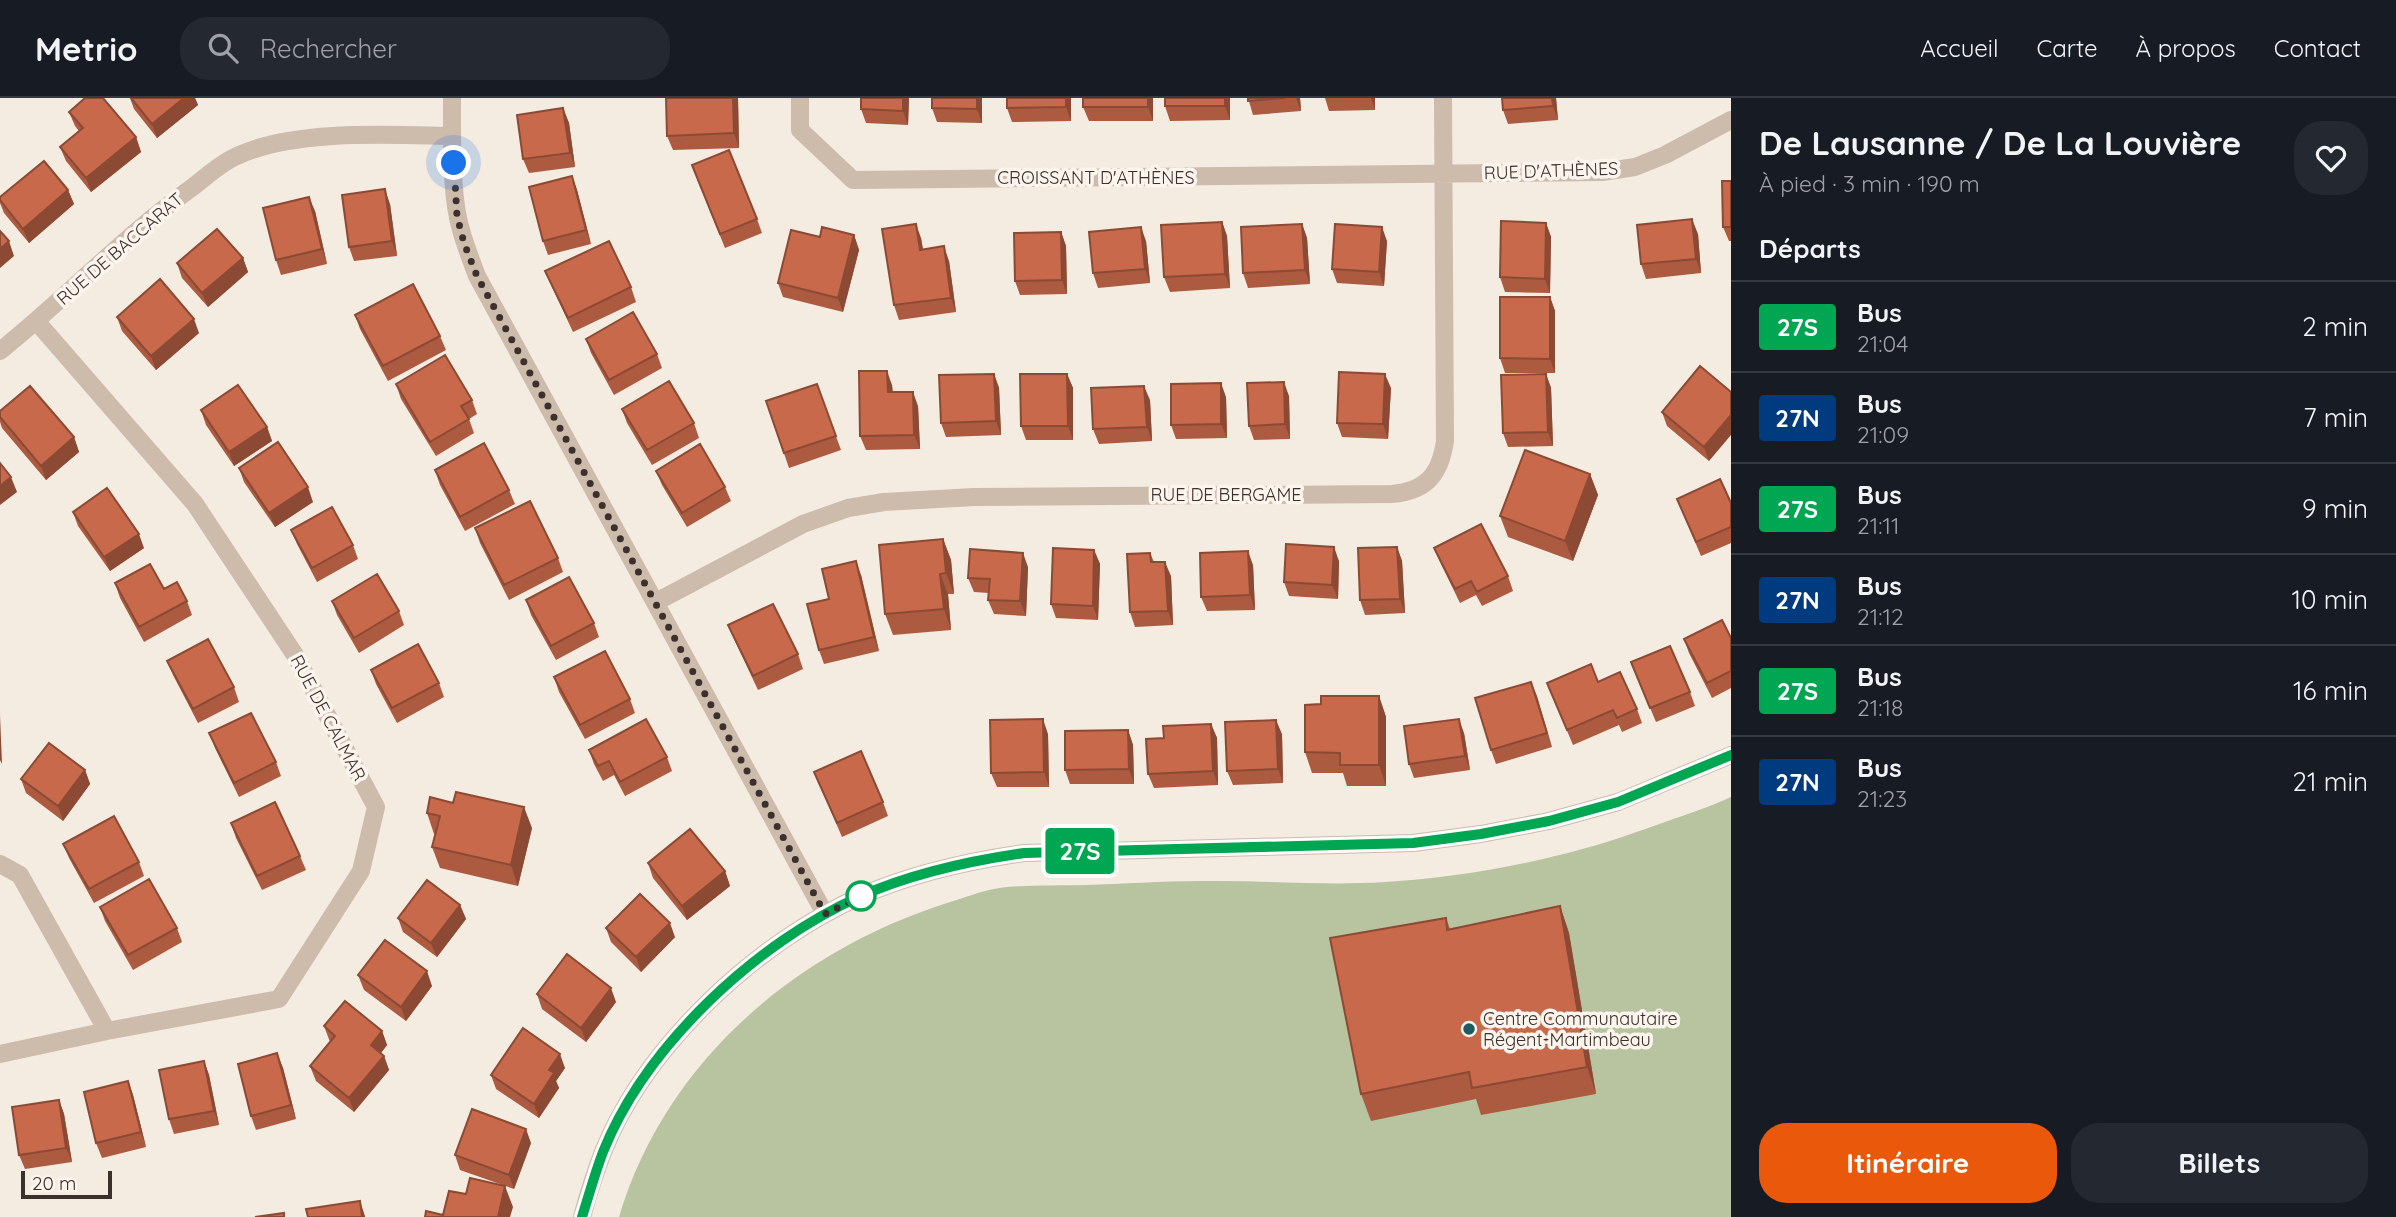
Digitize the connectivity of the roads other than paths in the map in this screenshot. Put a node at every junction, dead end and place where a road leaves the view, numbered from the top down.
1 (452, 98) edge
2 (800, 98) edge
3 (1443, 98) edge
4 (1731, 120) edge
5 (452, 136) junction
6 (1444, 175) junction
7 (37, 322) junction
8 (0, 351) edge
9 (656, 602) junction
10 (1731, 755) edge
11 (0, 864) edge
12 (825, 914) junction
13 (107, 1031) junction
14 (0, 1054) edge
15 (582, 1217) edge

1 - 5 street
2 - 6 street, CROISSANT D'ATHÈNES
3 - 6 street, RUE DE BERGAME
4 - 6 street, RUE D'ATHÈNES
5 - 7 street, RUE DE BACCARAT
5 - 9 street
6 - 9 street, RUE DE BERGAME
7 - 8 street, RUE DE BACCARAT
7 - 13 street, RUE DE CALMAR
9 - 12 street
10 - 12 street
11 - 13 street
12 - 15 street
13 - 14 street, RUE DE CALMAR

